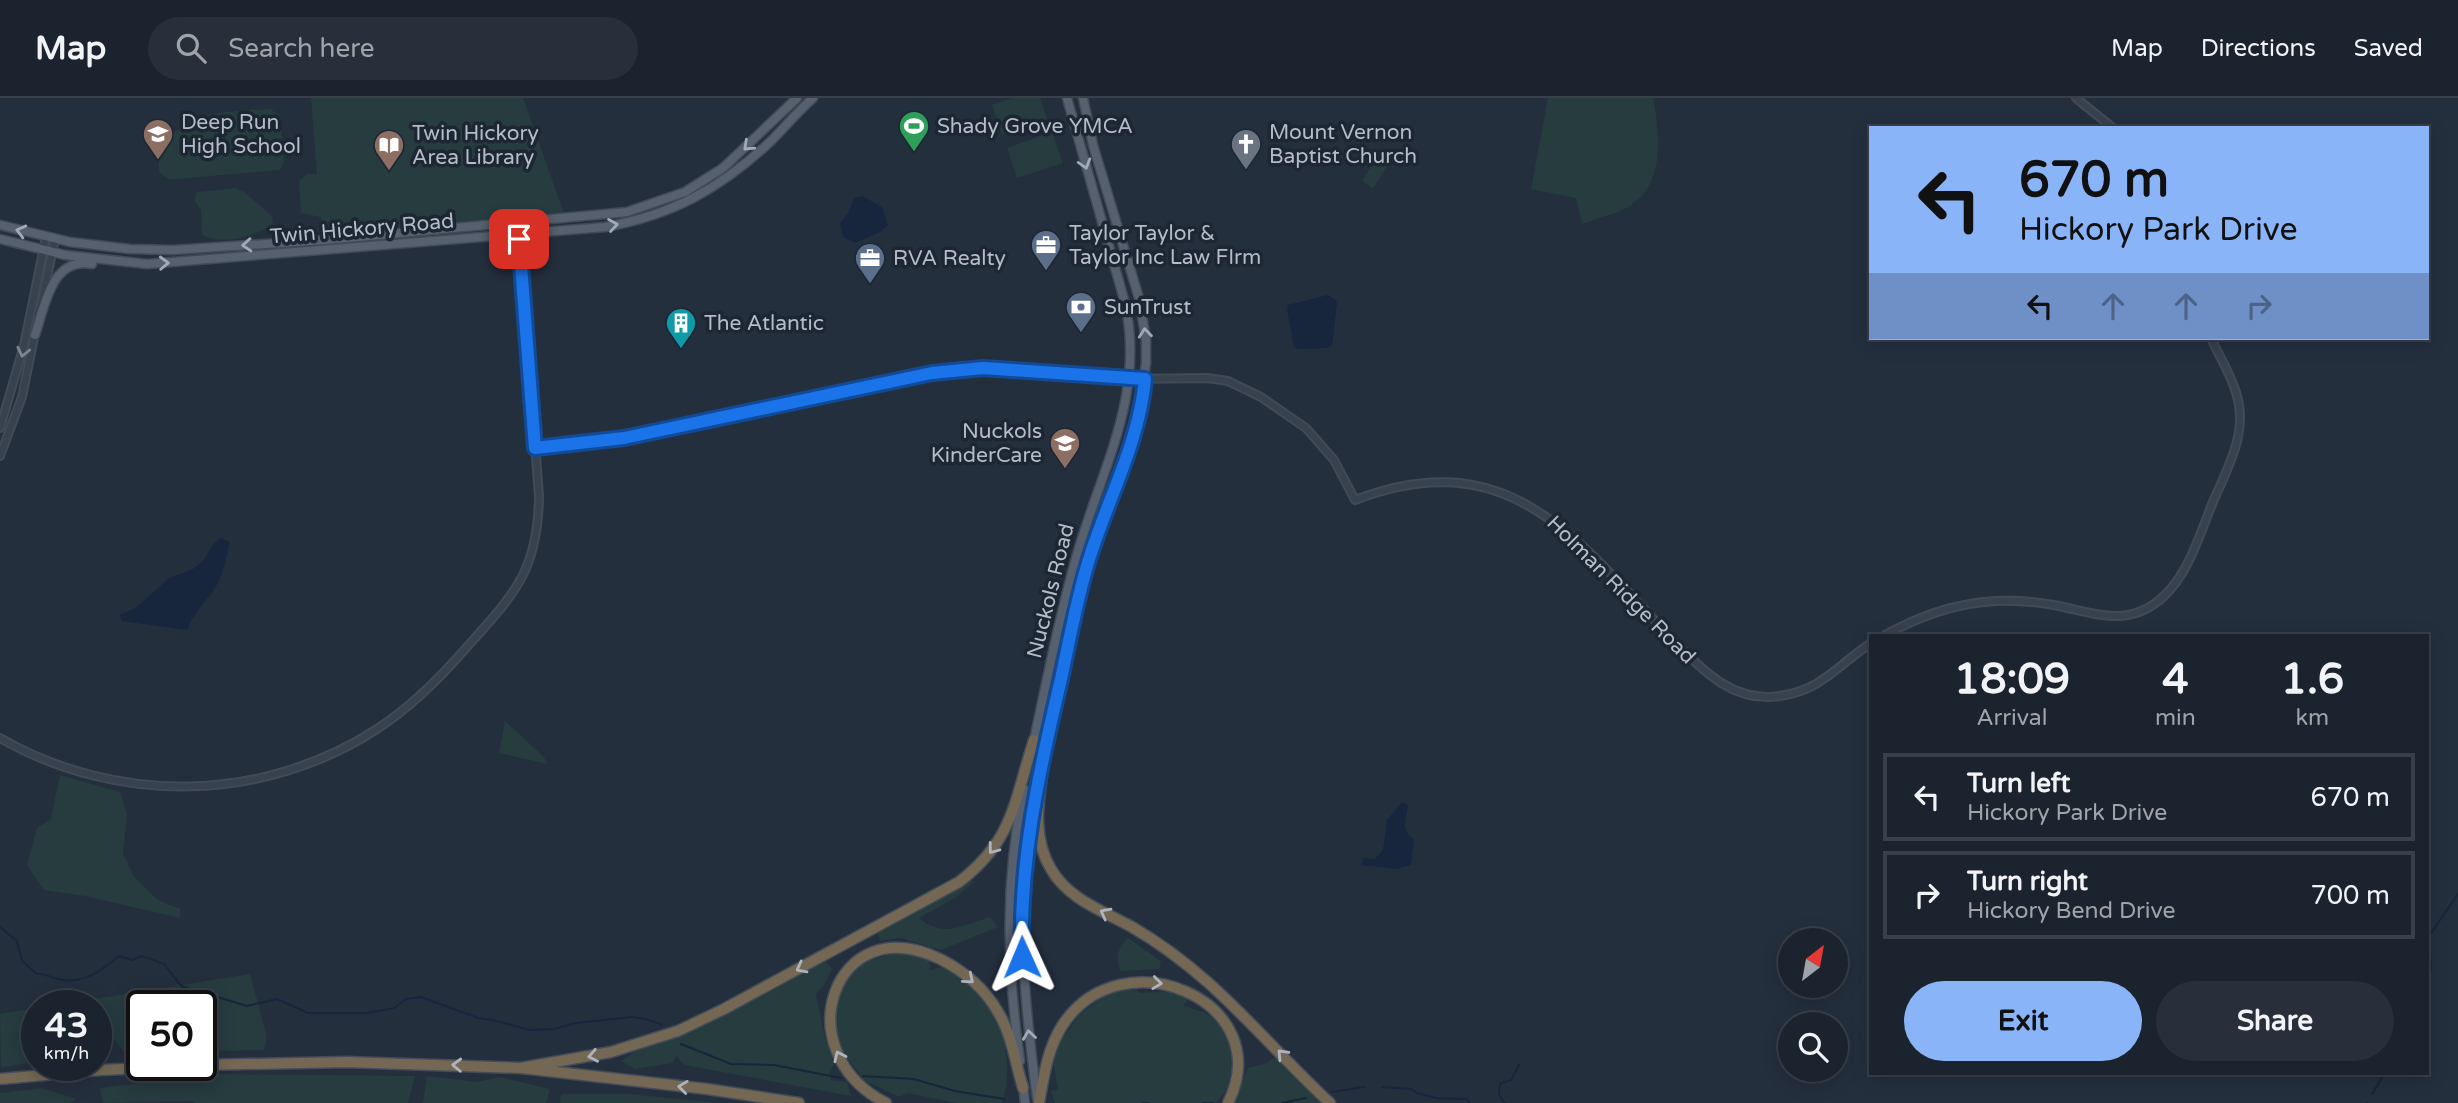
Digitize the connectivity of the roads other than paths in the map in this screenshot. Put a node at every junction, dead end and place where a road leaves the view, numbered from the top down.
1 (797, 98) edge
2 (813, 98) edge
3 (1067, 98) edge
4 (1083, 98) edge
5 (2076, 98) edge
6 (2111, 126) edge
7 (576, 217) junction
8 (518, 222) junction
9 (0, 225) edge
10 (519, 233) junction
11 (50, 238) junction
12 (0, 239) edge
13 (439, 240) junction
14 (48, 252) junction
15 (127, 263) junction
16 (35, 335) junction
17 (2212, 340) edge
18 (1130, 379) junction
19 (1145, 379) junction
20 (0, 428) edge
21 (535, 448) junction
22 (0, 456) edge
23 (1887, 634) edge
24 (1869, 645) edge
25 (0, 738) edge
26 (1034, 740) junction
27 (1046, 745) junction
28 (217, 1065) edge
29 (521, 1068) junction
30 (126, 1069) edge
31 (0, 1079) edge
32 (1023, 1088) junction
33 (799, 1103) edge
34 (886, 1103) edge
35 (1025, 1103) edge
36 (1039, 1103) edge
37 (1228, 1103) edge
38 (1330, 1103) edge

1 -> 7 main road, Twin Hickory Road
10 -> 2 main road, Twin Hickory Road
3 -> 18 main road, Nuckols Road
19 -> 4 main road, Nuckols Road
5 - 6 street
7 - 8 main road, Twin Hickory Road
7 - 10 main road
8 -> 11 main road, Twin Hickory Road
8 - 13 main road
11 -> 9 main road, Twin Hickory Road
10 - 13 main road, Twin Hickory Road
10 - 21 street
11 - 14 street
12 - 14 main road, Twin Hickory Road
15 -> 13 main road, Twin Hickory Road
14 - 15 main road, Twin Hickory Road
14 - 16 street
14 -> 20 street
15 - 16 main road
16 - 22 street
17 - 23 street
18 - 19 street
18 - 21 street
18 - 26 main road, Nuckols Road
19 - 24 street, Holman Ridge Road
19 - 27 main road, Nuckols Road
21 - 25 street
26 -> 29 highway
26 - 32 main road, Nuckols Road
36 -> 27 main road, Nuckols Road
38 -> 27 highway
29 -> 28 highway
33 -> 29 highway
30 - 31 highway
34 -> 32 highway
32 - 35 main road, Nuckols Road
36 -> 37 highway

